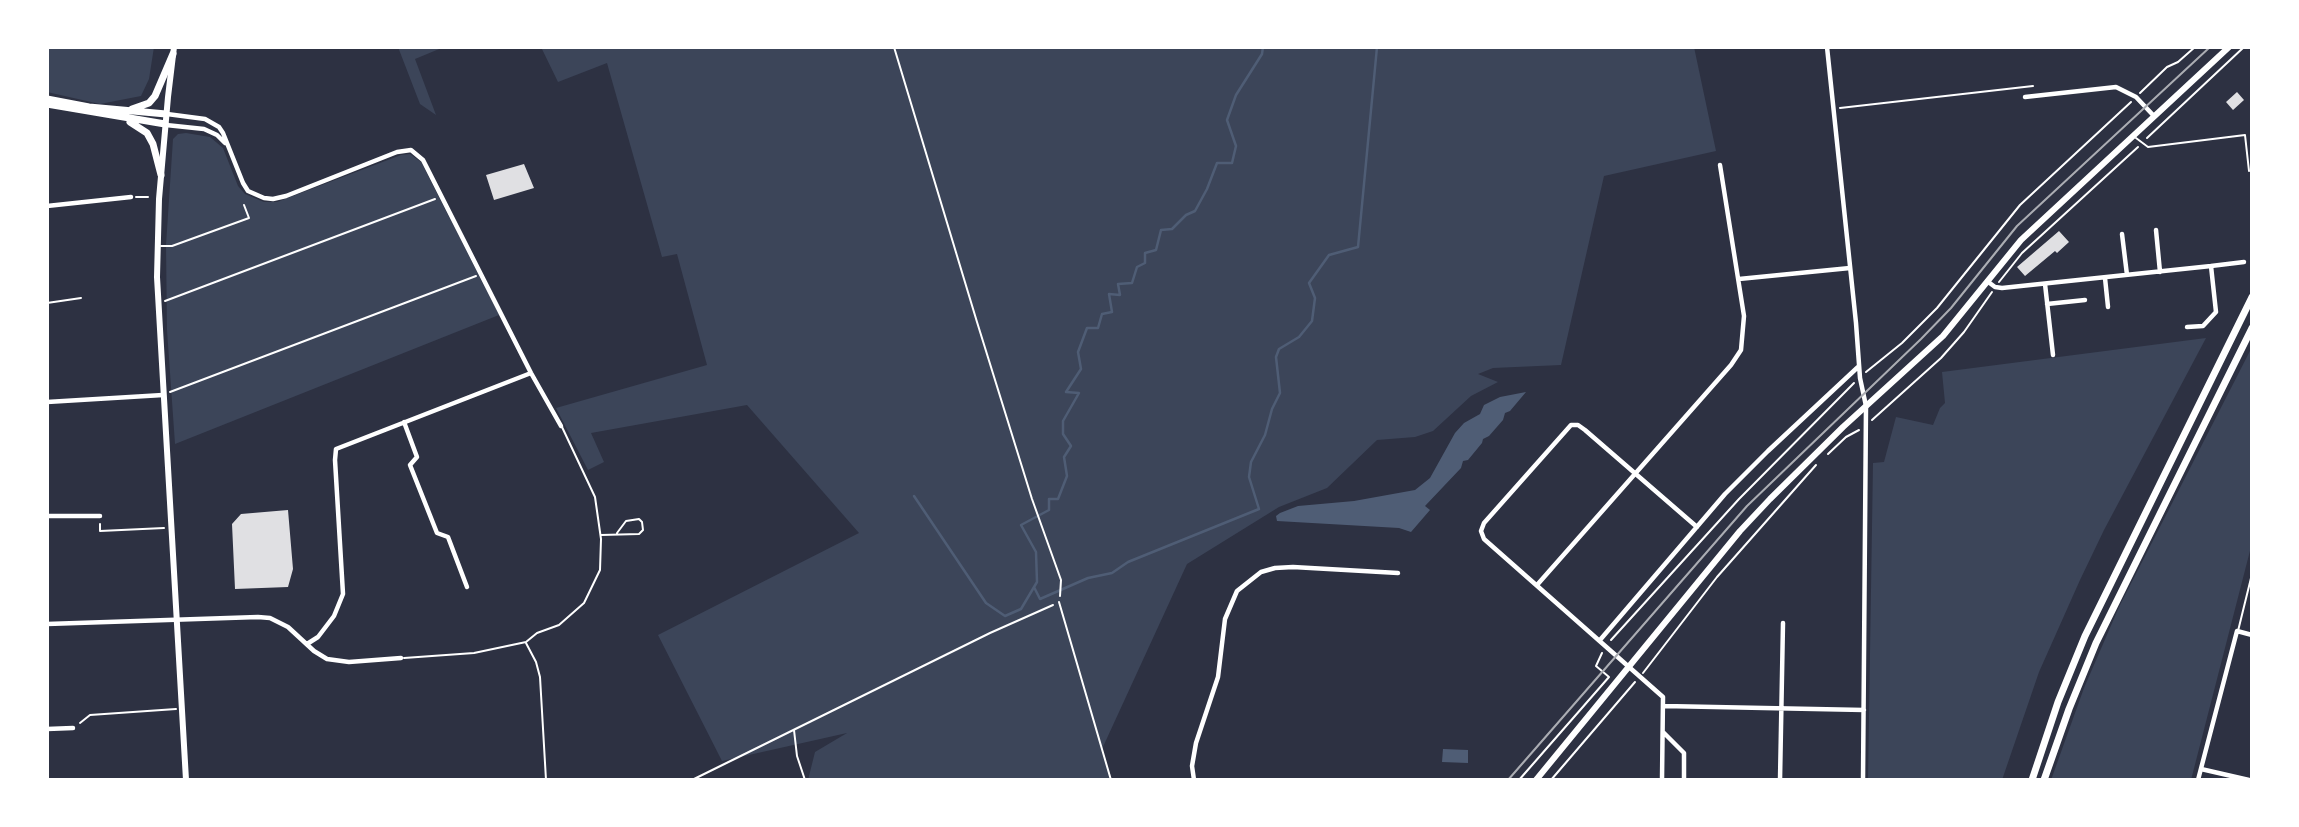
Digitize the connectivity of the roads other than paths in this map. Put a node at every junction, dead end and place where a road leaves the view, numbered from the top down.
1 (1828, 47) edge
2 (2229, 47) edge
3 (174, 51) edge
4 (2025, 97) dead end
5 (47, 101) edge
6 (120, 114) junction
7 (166, 114) junction
8 (2154, 115) junction
9 (165, 124) junction
10 (2133, 135) junction
11 (230, 150) junction
12 (1720, 165) dead end
13 (2249, 171) dead end
14 (161, 174) junction
15 (131, 197) road end
16 (244, 205) dead end
17 (47, 206) edge
18 (2156, 230) dead end
19 (2122, 234) dead end
20 (158, 245) junction
21 (2244, 262) dead end
22 (2211, 266) junction
23 (1850, 268) junction
24 (2160, 272) junction
25 (2127, 275) junction
26 (2105, 278) junction
27 (1739, 279) junction
28 (1987, 281) junction
29 (2045, 284) junction
30 (2252, 297) edge
31 (2085, 300) dead end
32 (2048, 304) junction
33 (2108, 307) dead end
34 (2187, 327) dead end
35 (2252, 328) edge
36 (2053, 355) dead end
37 (1858, 367) junction
38 (531, 373) junction
39 (163, 395) junction
40 (47, 402) edge
41 (1866, 406) junction
42 (404, 422) junction
43 (561, 426) joint
44 (1634, 472) junction
45 (47, 516) edge
46 (100, 516) road end
47 (1697, 527) junction
48 (617, 533) junction
49 (600, 536) junction
50 (1398, 573) dead end
51 (2252, 574) edge
52 (1537, 585) junction
53 (467, 587) dead end
54 (1059, 602) road end
55 (177, 621) junction
56 (1783, 622) dead end
57 (47, 624) edge
58 (2238, 631) junction
59 (2252, 635) edge
60 (1600, 640) junction
61 (526, 642) junction
62 (307, 644) junction
63 (401, 658) joint
64 (1630, 667) junction
65 (1664, 706) junction
66 (1781, 708) junction
67 (1864, 710) junction
68 (73, 728) road end
69 (47, 729) edge
70 (1663, 731) junction
71 (2201, 769) junction
72 (186, 780) edge
73 (546, 780) edge
74 (1111, 780) edge
75 (1194, 780) edge
76 (1536, 780) edge
77 (1661, 780) edge
78 (1684, 780) edge
79 (1780, 780) edge
80 (1863, 780) edge
81 (2032, 780) edge
82 (2044, 780) edge
83 (2198, 780) edge
84 (2249, 780) edge

1 - 23 street
2 - 8 main road
3 - 6 highway
3 - 7 main road
4 - 8 street
5 - 6 highway
6 - 7 highway
6 - 9 highway
6 - 14 highway
7 - 9 main road
7 - 11 street
8 - 10 main road
9 - 11 street
9 - 14 main road
10 - 13 lane
10 - 28 main road
11 - 38 street
12 - 27 street
14 - 20 main road
15 - 17 street
16 - 20 lane
18 - 24 street
19 - 25 street
20 - 39 main road
21 - 22 street
22 - 24 street
22 - 34 street
23 - 27 street
23 - 37 street
24 - 25 street
25 - 26 street
26 - 29 street
26 - 33 street
27 - 44 street
28 - 29 street
28 - 41 main road
29 - 32 street
30 - 81 highway
31 - 32 street
32 - 36 street
35 - 82 highway
37 - 41 street
37 - 47 street
38 - 42 street
38 - 43 street
39 - 40 street
39 - 55 main road
41 - 64 main road
41 - 67 street
42 - 53 street
42 - 62 street
43 - 49 lane
44 - 47 street
44 - 52 street
44 - 52 street
45 - 46 street
47 - 60 street
48 - 48 lane
48 - 49 lane
49 - 61 lane
50 - 75 street
51 - 58 lane
52 - 60 street
54 - 74 lane
55 - 57 street
55 - 62 street
55 - 72 main road
56 - 66 street
58 - 59 street
58 - 71 street
60 - 64 street
61 - 63 lane
61 - 73 lane
62 - 63 street
64 - 65 street
64 - 76 main road
65 - 66 street
65 - 70 street
66 - 67 street
66 - 79 street
67 - 80 street
68 - 69 street
70 - 77 street
70 - 78 street
71 - 83 street
71 - 84 street

